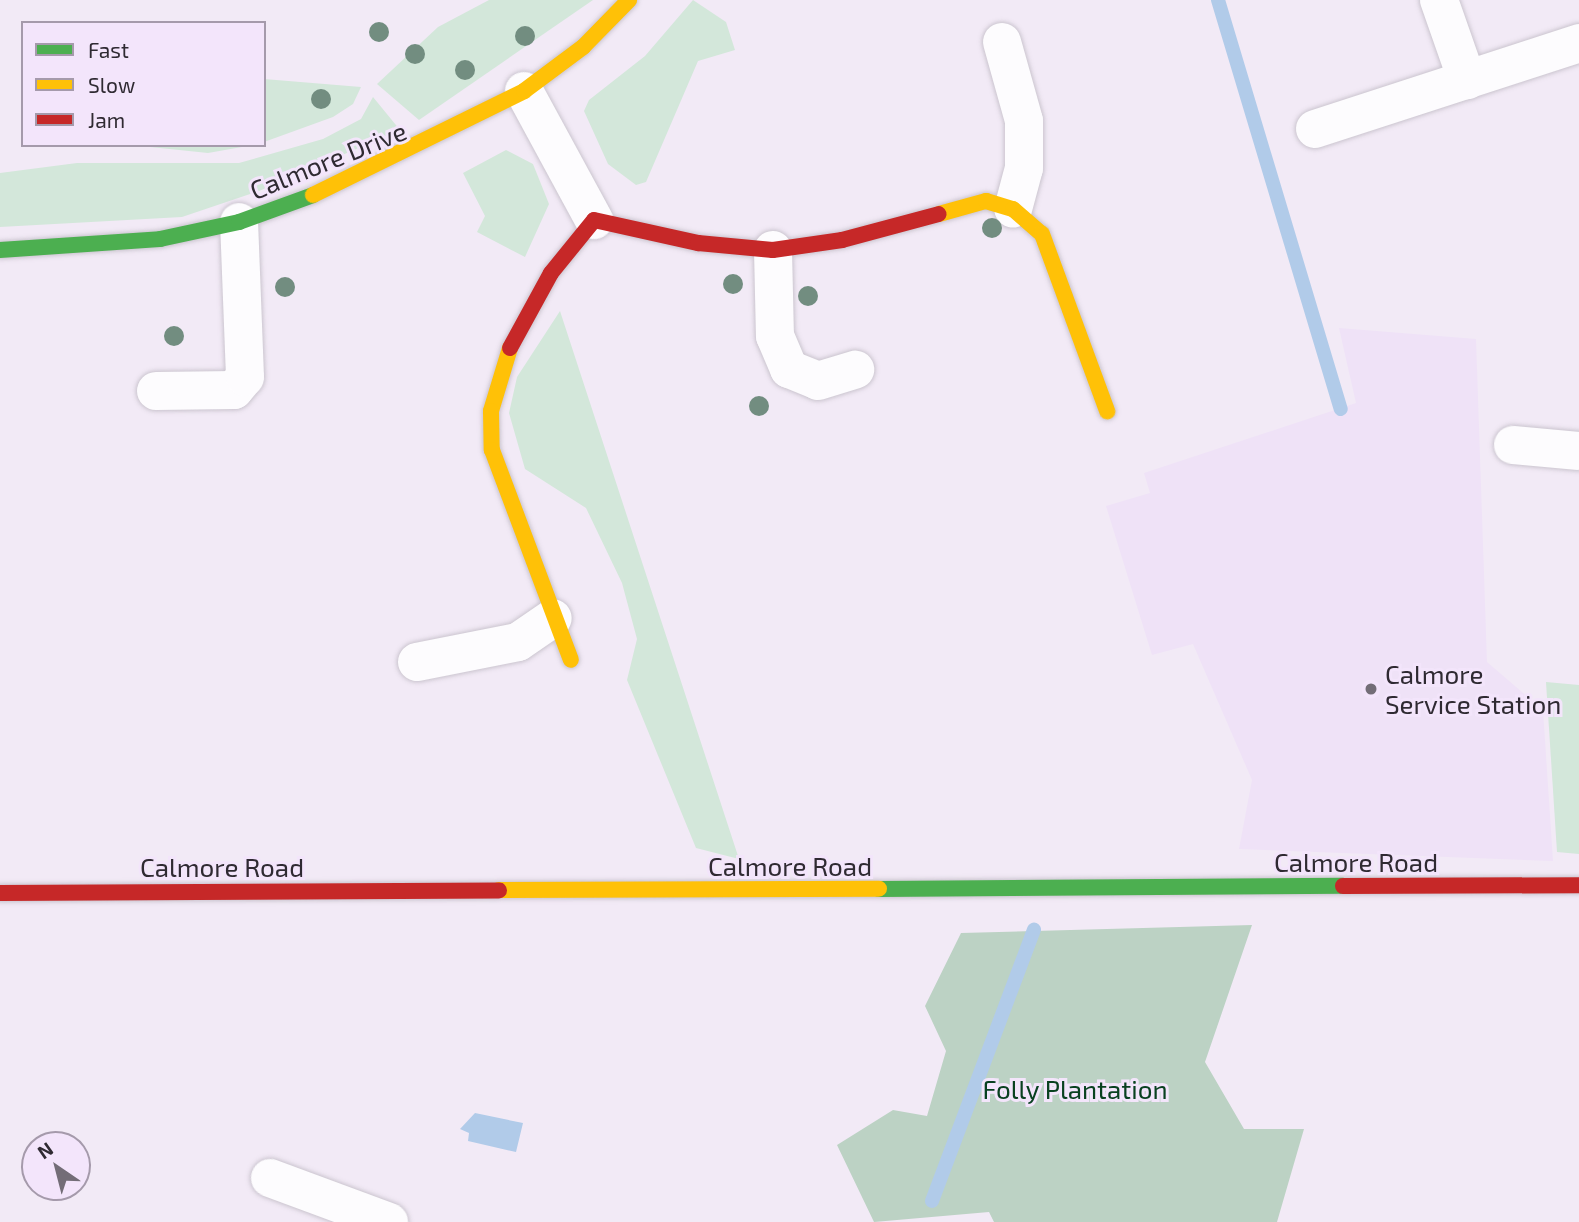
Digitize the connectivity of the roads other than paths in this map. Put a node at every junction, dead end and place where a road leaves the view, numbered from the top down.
1 (629, 0) edge
2 (1440, 0) edge
3 (1002, 42) dead end
4 (1579, 43) edge
5 (1467, 80) junction
6 (524, 91) junction
7 (1315, 129) dead end
8 (1013, 209) junction
9 (594, 220) junction
10 (239, 222) junction
11 (0, 250) edge
12 (773, 250) junction
13 (855, 370) dead end
14 (156, 391) dead end
15 (1107, 411) dead end
16 (1513, 444) dead end
17 (1579, 451) edge
18 (553, 618) junction
19 (571, 660) dead end
20 (417, 662) dead end
21 (1579, 885) edge
22 (0, 893) edge
23 (270, 1178) dead end
24 (389, 1222) edge

1 - 6 street, Calmore Drive
2 - 5 street
3 - 8 street
4 - 5 street
5 - 7 street
6 - 9 street
6 - 10 street, Calmore Drive
8 - 12 street
8 - 15 street
9 - 12 street
9 - 18 street
10 - 11 street, Calmore Drive
10 - 14 street
12 - 13 street
16 - 17 street
18 - 19 street
18 - 20 street
21 - 22 street, Calmore Road
23 - 24 street

